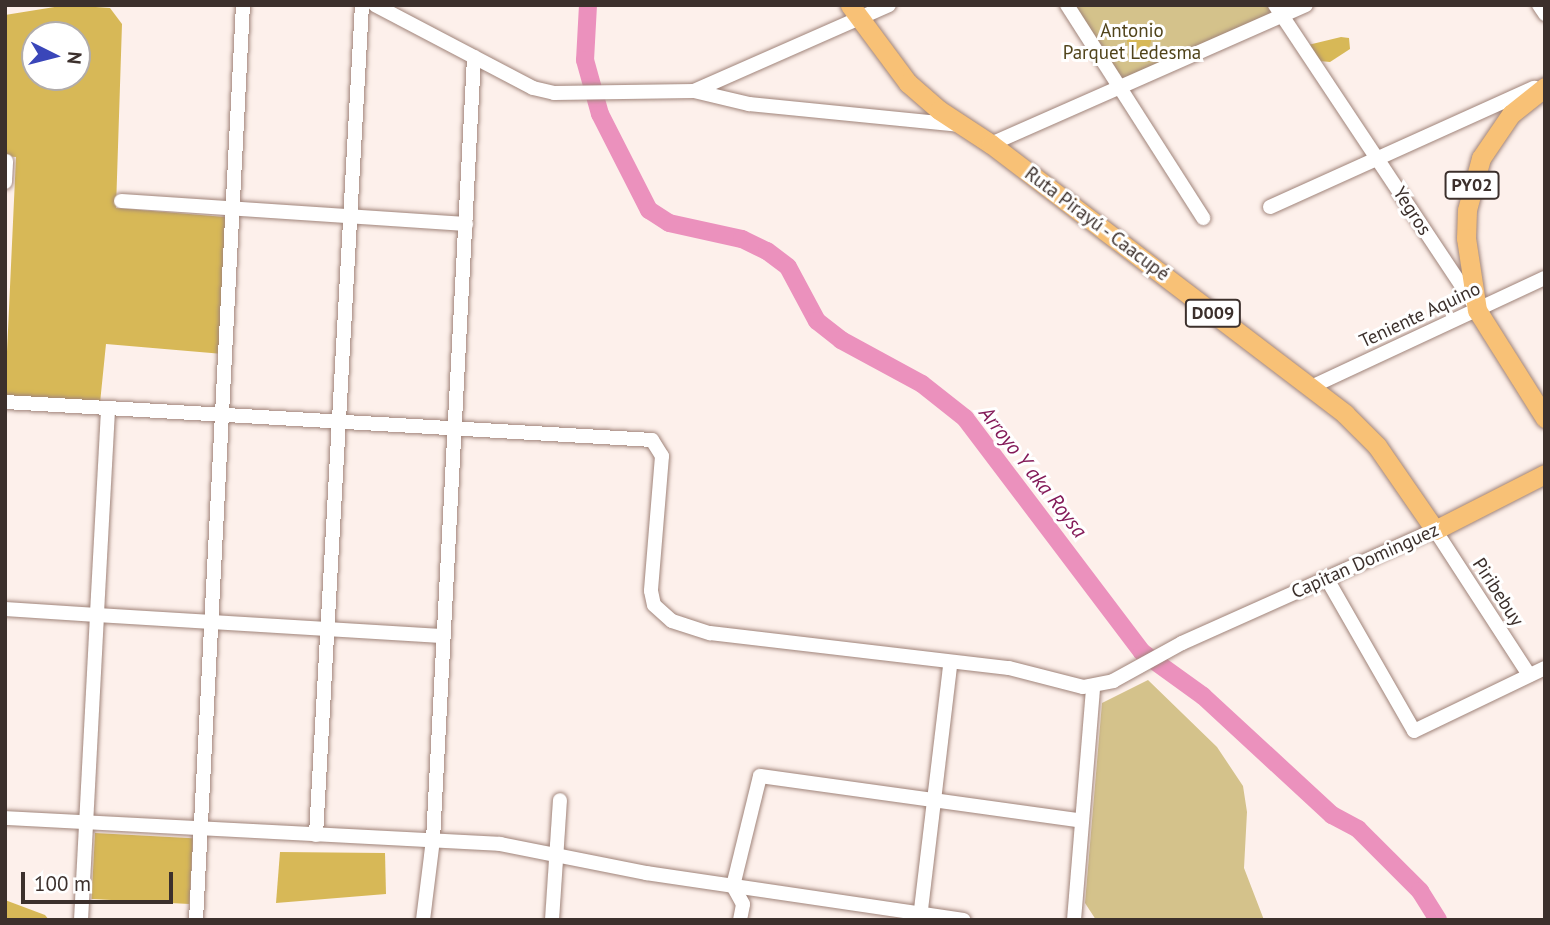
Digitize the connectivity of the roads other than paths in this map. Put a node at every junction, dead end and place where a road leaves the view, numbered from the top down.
1 (243, 5) edge
2 (362, 5) edge
3 (375, 5) edge
4 (889, 5) edge
5 (1067, 5) edge
6 (1306, 5) edge
7 (1539, 5) edge
8 (1279, 11) edge
9 (854, 12) edge
10 (1545, 13) edge
11 (474, 57) junction
12 (1545, 85) edge
13 (1119, 88) junction
14 (694, 91) junction
15 (962, 125) junction
16 (991, 144) junction
17 (6, 161) edge
18 (1379, 162) junction
19 (5, 182) edge
20 (121, 201) dead end
21 (1270, 207) dead end
22 (231, 211) junction
23 (349, 217) junction
24 (1203, 218) dead end
25 (466, 224) junction
26 (1545, 278) edge
27 (1477, 310) junction
28 (1311, 387) junction
29 (5, 402) edge
30 (108, 410) junction
31 (221, 413) junction
32 (1545, 418) edge
33 (340, 420) junction
34 (455, 427) junction
35 (1545, 474) edge
36 (1435, 530) junction
37 (1327, 579) junction
38 (5, 609) edge
39 (97, 615) junction
40 (211, 621) junction
41 (328, 627) junction
42 (442, 636) junction
43 (950, 665) junction
44 (1545, 668) edge
45 (1529, 675) junction
46 (1093, 688) junction
47 (935, 797) junction
48 (560, 800) dead end
49 (5, 817) edge
50 (1079, 820) junction
51 (86, 823) junction
52 (200, 831) junction
53 (316, 835) junction
54 (433, 840) junction
55 (557, 855) junction
56 (733, 886) junction
57 (921, 916) edge
58 (81, 920) edge
59 (196, 920) edge
60 (423, 920) edge
61 (552, 920) edge
62 (740, 920) edge
63 (964, 920) edge
64 (1074, 920) edge

1 - 22 street
2 - 23 street
3 - 11 street
4 - 9 street
5 - 13 street
6 - 8 street
7 - 10 street
8 - 13 street
8 - 18 street, Yegros
9 - 14 street
9 - 15 main road, Ruta Pirayú - Caacupé / D009
11 - 14 street
11 - 25 street
12 - 18 street
12 - 27 main road, PY02
13 - 16 street
13 - 24 street
14 - 15 street
15 - 16 main road, Ruta Pirayú - Caacupé / D009
16 - 28 main road, Ruta Pirayú - Caacupé / D009
17 - 19 street
18 - 21 street
18 - 27 street, Yegros
20 - 22 street
22 - 23 street
22 - 31 street
23 - 25 street
23 - 33 street
25 - 34 street
26 - 27 street, Teniente Aquino
27 - 28 street, Teniente Aquino
27 - 32 main road, Yegros / PY02
28 - 36 main road, Ruta Pirayú - Caacupé / D009
29 - 30 street
30 - 31 street
30 - 39 street
31 - 33 street
31 - 40 street
33 - 34 street
33 - 41 street
34 - 42 street
34 - 43 street
35 - 36 main road, Capitan Dominguez
36 - 37 street, Capitan Dominguez
36 - 45 street, Piribebuy
37 - 45 street
37 - 46 street, Capitan Dominguez
38 - 39 street
39 - 40 street
39 - 51 street
40 - 41 street
40 - 52 street
41 - 42 street
41 - 53 street
42 - 54 street
43 - 46 street
43 - 47 street
44 - 45 street
46 - 50 street
47 - 50 street
47 - 56 street
47 - 57 street
48 - 55 street
49 - 51 street
50 - 64 street
51 - 52 street
51 - 58 street
52 - 53 street
52 - 59 street
53 - 54 street
54 - 55 street
54 - 60 street
55 - 56 street
55 - 61 street
56 - 57 street
56 - 62 street
57 - 63 street

